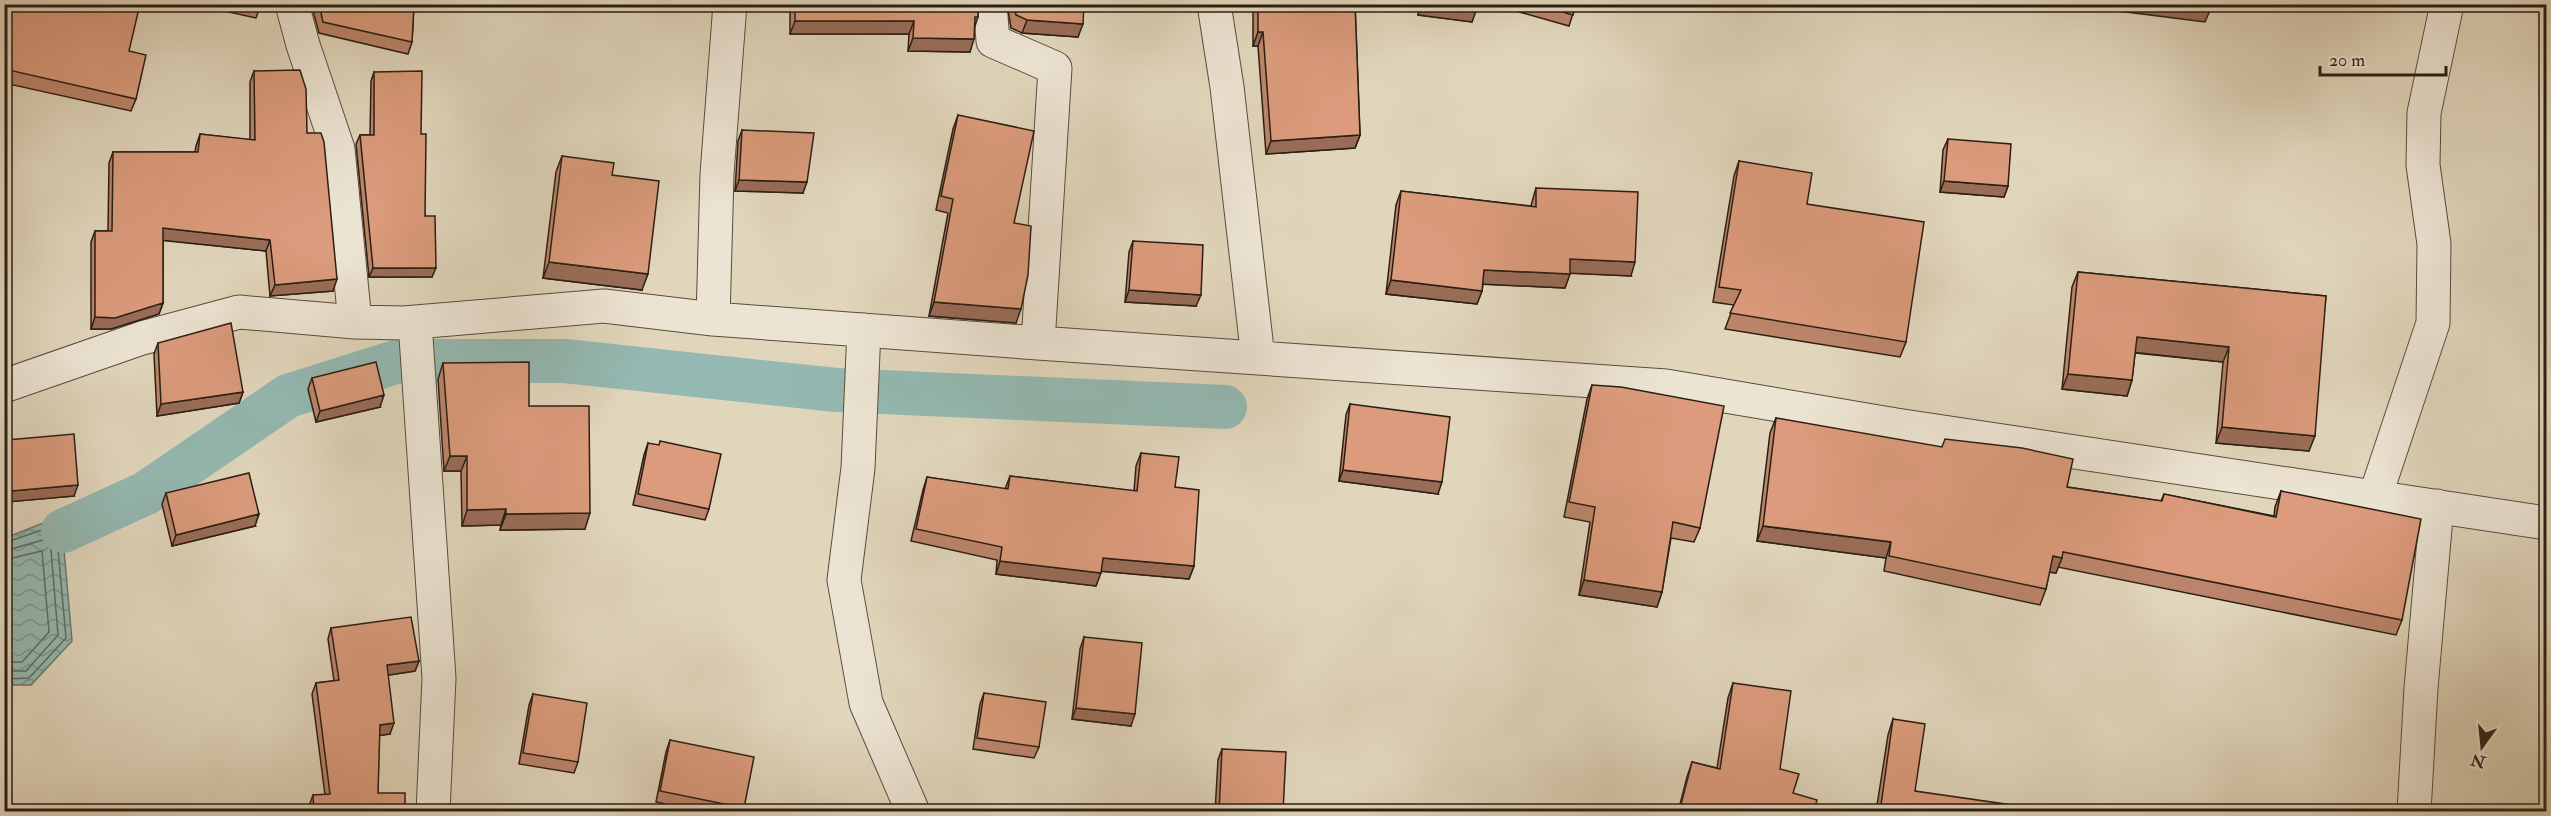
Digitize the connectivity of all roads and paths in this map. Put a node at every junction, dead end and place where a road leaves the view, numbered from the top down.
1 (292, 4) edge
2 (730, 4) edge
3 (990, 4) edge
4 (1214, 4) edge
5 (2447, 4) edge
6 (713, 318) junction
7 (355, 322) junction
8 (864, 330) junction
9 (1038, 344) junction
10 (417, 350) junction
11 (1258, 358) junction
12 (4, 386) edge
13 (2375, 497) junction
14 (2436, 506) junction
15 (2547, 523) edge
16 (433, 812) edge
17 (913, 812) edge
18 (2414, 812) edge

1 - 7 street
2 - 6 street
3 - 9 street
4 - 11 street
5 - 13 street
6 - 8 street
6 - 10 street
7 - 10 street
7 - 12 street
8 - 9 street
8 - 17 street
9 - 11 street
10 - 16 street
11 - 13 street
13 - 14 street
14 - 15 street
14 - 18 street

